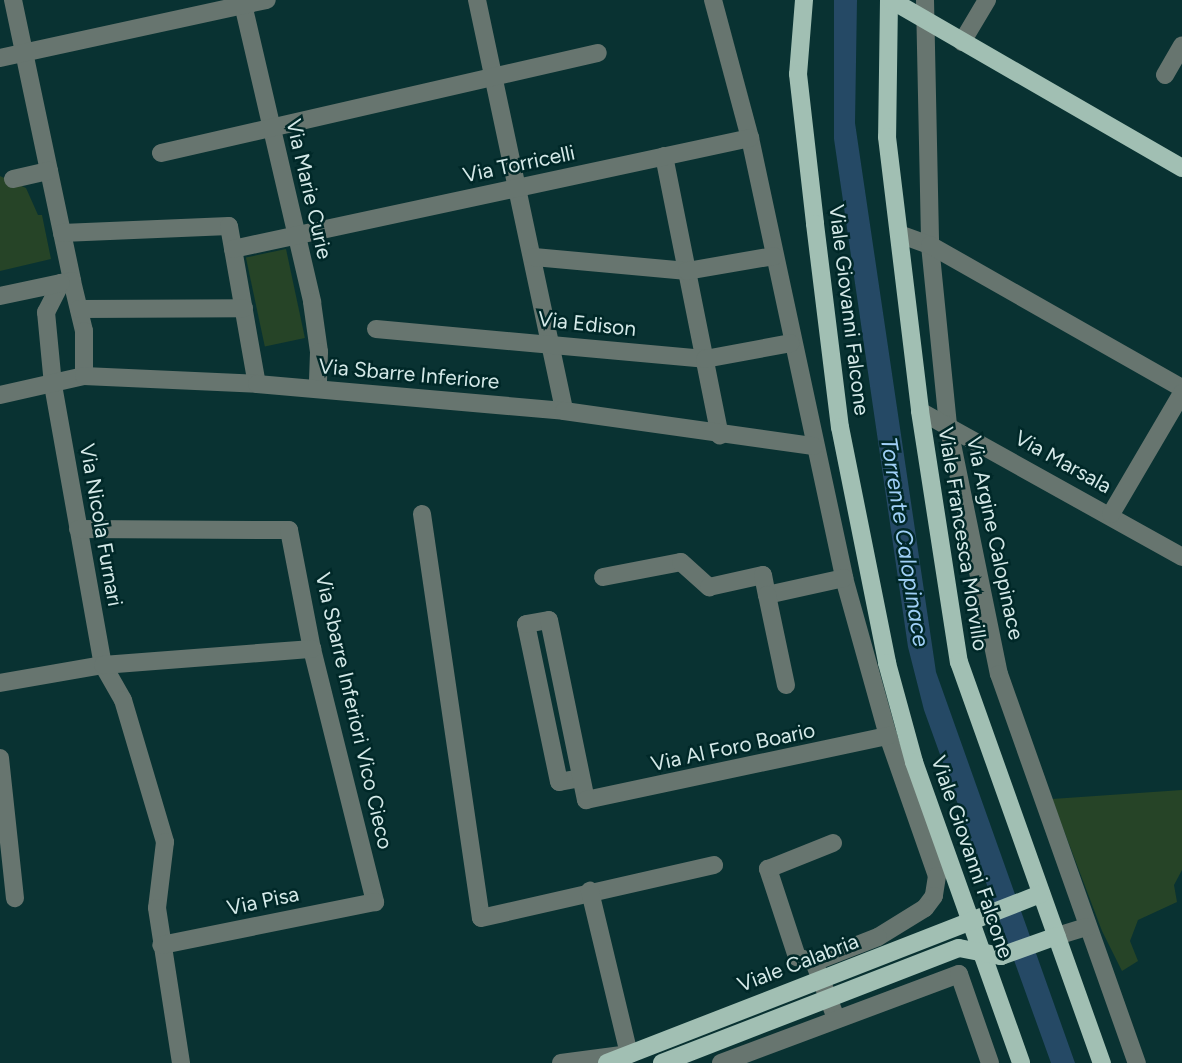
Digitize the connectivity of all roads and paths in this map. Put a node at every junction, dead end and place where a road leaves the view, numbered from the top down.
1 (13, 0) edge
2 (267, 0) edge
3 (477, 0) edge
4 (713, 0) edge
5 (804, 0) edge
6 (890, 0) edge
7 (925, 0) edge
8 (987, 0) edge
9 (243, 2) edge
10 (925, 20) junction
11 (962, 42) junction
12 (1182, 46) edge
13 (25, 53) junction
14 (598, 53) dead end
15 (0, 58) edge
16 (1165, 75) dead end
17 (494, 77) junction
18 (271, 128) junction
19 (750, 138) junction
20 (160, 153) dead end
21 (664, 156) junction
22 (1182, 168) edge
23 (49, 171) junction
24 (13, 179) dead end
25 (518, 188) junction
26 (62, 233) junction
27 (296, 234) junction
28 (899, 234) junction
29 (930, 245) junction
30 (233, 249) junction
31 (774, 256) junction
32 (534, 257) junction
33 (687, 271) junction
34 (66, 282) junction
35 (0, 296) edge
36 (244, 307) junction
37 (79, 309) junction
38 (376, 329) dead end
39 (549, 343) junction
40 (791, 343) junction
41 (705, 359) junction
42 (84, 376) junction
43 (257, 384) junction
44 (53, 385) junction
45 (318, 389) junction
46 (1182, 391) edge
47 (0, 395) edge
48 (564, 411) junction
49 (920, 411) junction
50 (948, 424) junction
51 (720, 435) junction
52 (814, 446) junction
53 (422, 514) dead end
54 (1111, 514) junction
55 (78, 529) junction
56 (1182, 557) edge
57 (603, 577) dead end
58 (844, 578) junction
59 (768, 595) junction
60 (312, 649) junction
61 (103, 665) junction
62 (0, 683) edge
63 (786, 685) dead end
64 (888, 736) junction
65 (0, 758) edge
66 (581, 778) junction
67 (833, 843) dead end
68 (714, 865) dead end
69 (590, 891) junction
70 (1036, 896) junction
71 (15, 898) dead end
72 (375, 902) joint
73 (977, 918) junction
74 (1087, 927) junction
75 (1050, 939) junction
76 (161, 946) junction
77 (982, 953) junction
78 (817, 970) junction
79 (829, 999) junction
80 (836, 1018) junction
81 (629, 1054) junction
82 (181, 1063) edge
83 (561, 1063) edge
84 (607, 1063) edge
85 (662, 1063) edge
86 (721, 1063) edge
87 (990, 1063) edge
88 (1021, 1063) edge
89 (1102, 1063) edge
90 (1137, 1063) edge

1 - 13 street
2 - 9 street
3 - 17 street
4 - 19 street
5 - 73 main road, Viale Giovanni Falcone
6 - 10 main road
6 - 28 main road, Viale Francesca Morvillo
7 - 10 street, Via Argine Calopinace
8 - 11 street
9 - 13 street
9 - 18 street, Via Marie Curie
10 - 11 main road
10 - 29 street, Via Argine Calopinace
11 - 22 main road
12 - 16 street
13 - 15 street
13 - 23 street
14 - 17 street
17 - 18 street
17 - 25 street
18 - 20 street
18 - 27 street, Via Marie Curie
19 - 21 street, Via Torricelli
19 - 31 street
21 - 25 street, Via Torricelli
21 - 33 street
23 - 24 street
23 - 26 street
25 - 27 street, Via Torricelli
25 - 32 street
26 - 30 street
26 - 34 street
27 - 30 street, Via Torricelli
27 - 45 street, Via Marie Curie
28 - 29 street
28 - 49 main road, Viale Francesca Morvillo
29 - 46 street
29 - 50 street, Via Argine Calopinace
30 - 36 street
31 - 33 street
31 - 40 street
32 - 33 street
32 - 39 street
33 - 41 street
34 - 35 street
34 - 37 street
34 - 44 street, Via Nicola Furnari
36 - 37 street
36 - 43 street
37 - 42 street
38 - 39 street, Via Edison
39 - 41 street, Via Edison
39 - 48 street
40 - 41 street, Via Edison
40 - 52 street
41 - 51 street
42 - 43 street, Via Sbarre Inferiore
42 - 44 street, Via Sbarre Inferiore
43 - 45 street, Via Sbarre Inferiore
44 - 47 street, Via Sbarre Inferiore
44 - 55 street, Via Nicola Furnari
45 - 48 street, Via Sbarre Inferiore
46 - 54 street
48 - 51 street, Via Sbarre Inferiore
49 - 50 street, Via Marsala
49 - 70 main road, Viale Francesca Morvillo
50 - 54 street, Via Marsala
50 - 74 street, Via Argine Calopinace
51 - 52 street, Via Sbarre Inferiore
52 - 58 street
53 - 69 street
54 - 56 street, Via Marsala
55 - 60 street, Via Sbarre Inferiori Vico Cieco
55 - 61 street, Via Nicola Furnari
57 - 59 street
58 - 59 street
58 - 64 street
59 - 63 street
60 - 61 street
60 - 72 street, Via Sbarre Inferiori Vico Cieco
61 - 62 street
61 - 76 street, Via Nicola Furnari
64 - 66 street, Via Al Foro Boario
64 - 78 street
65 - 71 street
66 - 66 street
67 - 78 street
68 - 69 street
69 - 81 street
70 - 73 main road, Viale Calabria
70 - 75 main road, Viale Francesca Morvillo
72 - 76 street, Via Pisa
73 - 77 main road, Viale Giovanni Falcone
73 - 78 main road, Viale Calabria
74 - 75 street
74 - 90 street, Via Argine Calopinace
75 - 77 main road, Viale Calabria
75 - 89 main road, Viale Francesca Morvillo
76 - 82 street, Via Nicola Furnari
77 - 79 main road, Viale Calabria
77 - 88 main road, Viale Giovanni Falcone
78 - 79 street
78 - 81 main road, Viale Calabria
79 - 80 street
79 - 85 main road, Viale Calabria
80 - 86 street
80 - 87 street
81 - 83 street, Viale Calabria
81 - 84 main road, Viale Calabria

